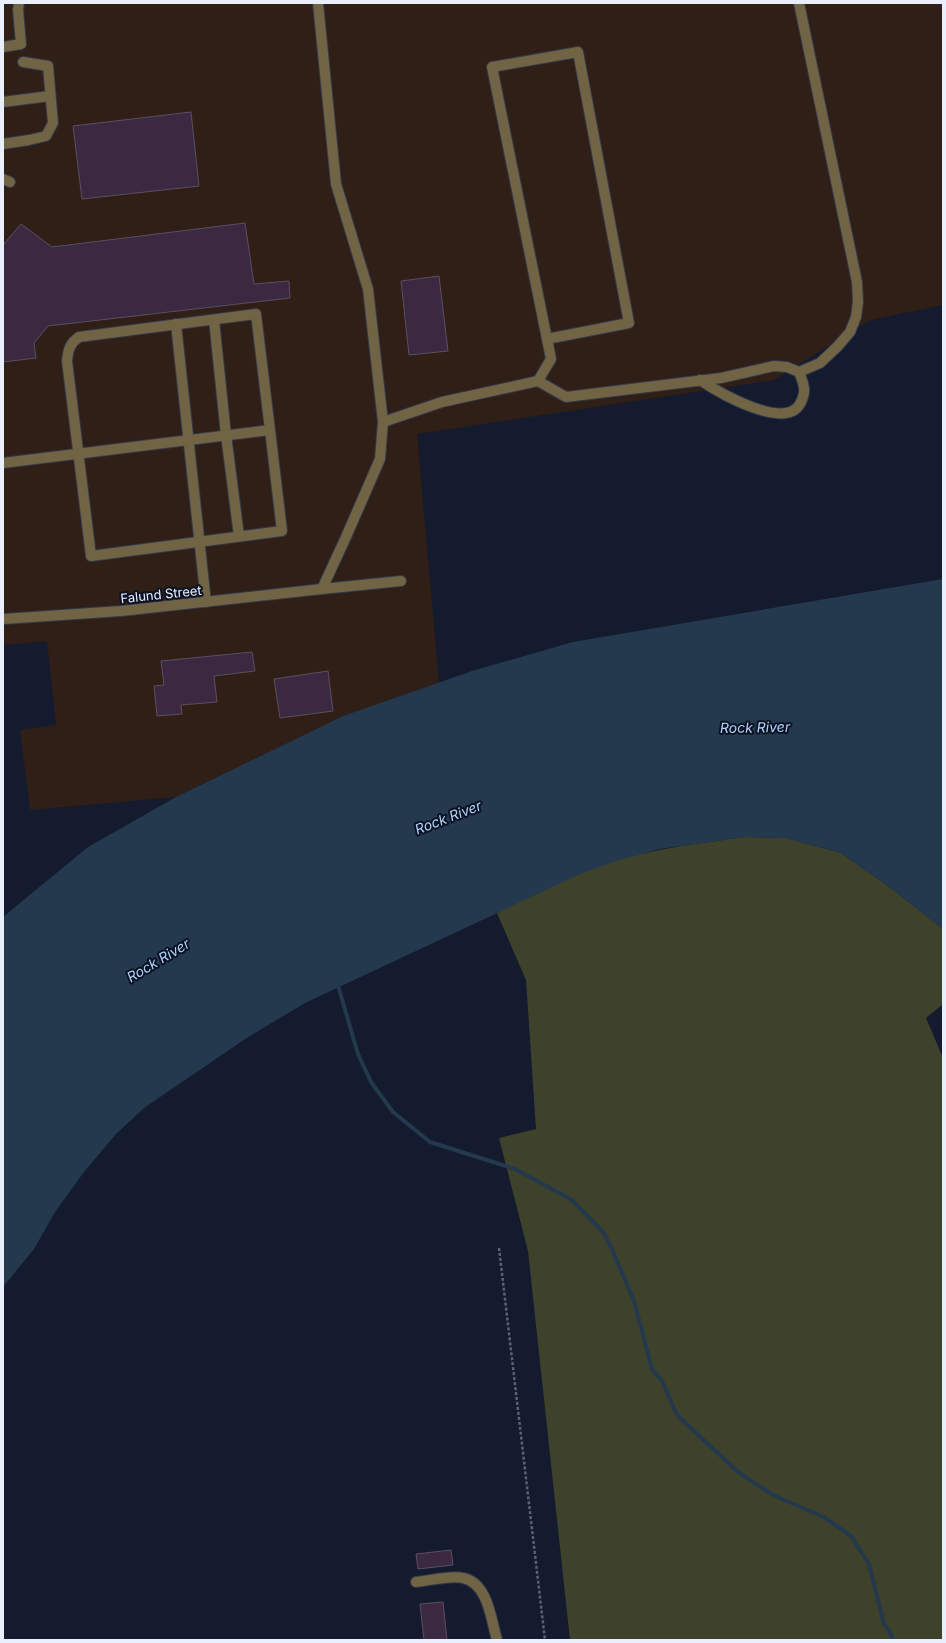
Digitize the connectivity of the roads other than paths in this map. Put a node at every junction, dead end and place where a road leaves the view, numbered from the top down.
1 (19, 3) edge
2 (318, 3) edge
3 (799, 3) edge
4 (3, 47) edge
5 (23, 62) dead end
6 (50, 96) junction
7 (3, 102) edge
8 (3, 144) edge
9 (214, 320) junction
10 (176, 324) junction
11 (546, 339) junction
12 (799, 372) junction
13 (700, 380) junction
14 (538, 381) junction
15 (383, 422) junction
16 (270, 430) junction
17 (226, 435) junction
18 (188, 440) junction
19 (79, 454) junction
20 (3, 463) edge
21 (239, 536) junction
22 (199, 542) junction
23 (401, 581) dead end
24 (322, 588) junction
25 (206, 602) junction
26 (3, 619) edge
27 (416, 1582) dead end
28 (497, 1640) edge

1 - 4 street
2 - 15 street
3 - 12 street
5 - 6 street
6 - 7 street
6 - 8 street
9 - 10 street
9 - 16 street
9 - 17 street
10 - 18 street
10 - 19 street
11 - 11 street
11 - 14 street
12 - 13 street
12 - 13 street
13 - 14 street
14 - 15 street
15 - 24 street
16 - 17 street
16 - 21 street
17 - 18 street
17 - 21 street
18 - 19 street
18 - 22 street
19 - 20 street
19 - 22 street
21 - 22 street
22 - 25 street
23 - 24 street, Falund Street
24 - 25 street, Falund Street
25 - 26 street, Falund Street
27 - 28 street

